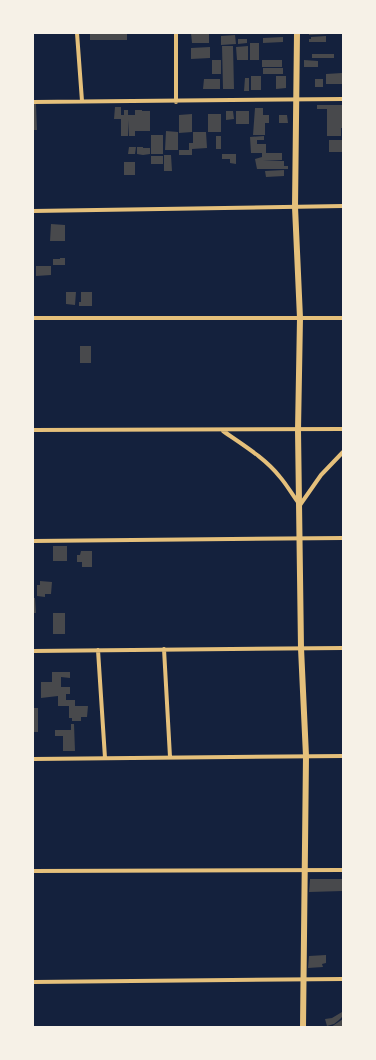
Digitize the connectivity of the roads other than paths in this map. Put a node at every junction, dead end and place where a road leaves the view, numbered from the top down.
1 (77, 33) edge
2 (176, 33) edge
3 (298, 33) edge
4 (297, 99) junction
5 (343, 99) edge
6 (82, 101) junction
7 (33, 102) edge
8 (176, 102) junction
9 (343, 206) edge
10 (295, 207) junction
11 (33, 211) edge
12 (33, 318) edge
13 (300, 318) junction
14 (343, 318) edge
15 (343, 429) edge
16 (33, 430) edge
17 (223, 430) junction
18 (298, 430) junction
19 (343, 452) edge
20 (300, 505) junction
21 (300, 538) junction
22 (343, 538) edge
23 (33, 541) edge
24 (301, 648) junction
25 (343, 648) edge
26 (98, 650) junction
27 (164, 650) junction
28 (33, 651) edge
29 (306, 756) junction
30 (343, 756) edge
31 (170, 757) junction
32 (105, 758) junction
33 (33, 759) edge
34 (305, 870) junction
35 (343, 870) edge
36 (33, 872) edge
37 (343, 979) edge
38 (304, 980) junction
39 (33, 982) edge
40 (303, 1024) edge
41 (299, 1027) edge
42 (308, 1027) edge

1 - 6 street
2 - 8 street
3 - 4 street
4 - 5 street
4 - 8 street
4 - 10 street
6 - 7 street
6 - 8 street
9 - 10 street
10 - 11 street
10 - 13 street
12 - 13 street
13 - 14 street
13 - 18 street
15 - 18 street
16 - 17 street
17 - 18 street
17 - 20 street
18 - 20 street
19 - 20 street
20 - 21 street
21 - 22 street
21 - 23 street
21 - 24 street
24 - 25 street
24 - 27 street
24 - 29 street
26 - 27 street
26 - 28 street
26 - 32 street
27 - 31 street
29 - 30 street
29 - 31 street
29 - 34 street
31 - 32 street
32 - 33 street
34 - 35 street
34 - 36 street
34 - 38 street
37 - 38 street
38 - 39 street
38 - 40 street
40 - 41 street
40 - 42 street

